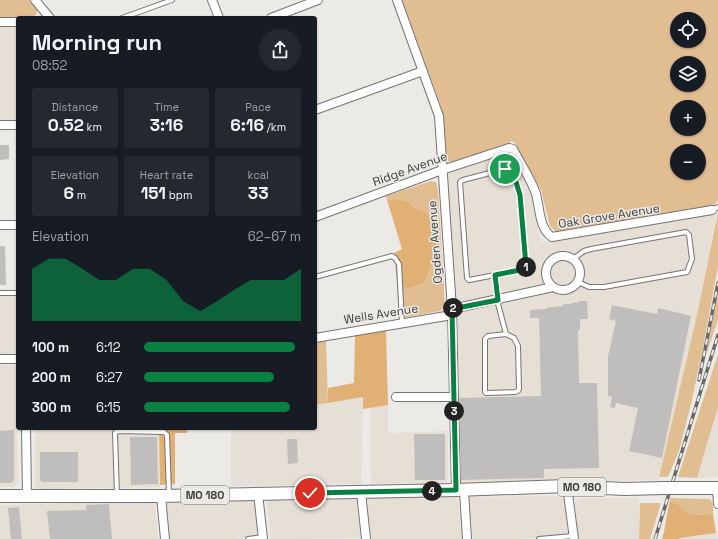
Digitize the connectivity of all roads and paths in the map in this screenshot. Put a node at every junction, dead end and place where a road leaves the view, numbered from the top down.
1 (35, 0) edge
2 (172, 0) edge
3 (212, 0) edge
4 (318, 0) edge
5 (397, 0) edge
6 (48, 16) edge
7 (128, 16) edge
8 (218, 16) edge
9 (276, 16) edge
10 (0, 22) edge
11 (16, 22) edge
12 (423, 71) junction
13 (317, 109) edge
14 (0, 125) edge
15 (16, 125) edge
16 (513, 149) joint
17 (442, 170) junction
18 (715, 209) edge
19 (317, 216) edge
20 (0, 225) edge
21 (16, 225) edge
22 (573, 259) junction
23 (495, 275) junction
24 (317, 276) edge
25 (578, 282) junction
26 (553, 287) junction
27 (0, 293) edge
28 (16, 294) edge
29 (498, 300) junction
30 (452, 312) junction
31 (402, 323) junction
32 (506, 334) junction
33 (317, 338) edge
34 (0, 359) edge
35 (16, 359) edge
36 (396, 397) dead end
37 (454, 397) junction
38 (26, 430) edge
39 (568, 486) junction
40 (717, 488) edge
41 (460, 490) junction
42 (361, 492) junction
43 (258, 493) junction
44 (0, 496) edge
45 (27, 496) junction
46 (117, 496) junction
47 (165, 496) junction
48 (718, 504) edge
49 (263, 538) edge
50 (574, 538) edge
51 (165, 539) edge
52 (248, 539) edge
53 (366, 539) edge
54 (467, 539) edge
55 (539, 539) edge

1 - 6 street
2 - 7 lane
3 - 8 street
4 - 9 street
5 - 12 street, Ogden Avenue
10 - 11 street
12 - 13 street
12 - 17 street, Ogden Avenue
14 - 15 street
16 - 17 street, Ridge Avenue
16 - 18 street, Oak Grove Avenue
17 - 19 street, Ridge Avenue
17 - 30 street, Ogden Avenue
20 - 21 street
22 - 25 street
22 - 25 lane
22 - 26 street
23 - 23 lane
23 - 29 lane
24 - 31 lane
25 - 26 street
26 - 29 street, Wells Avenue
27 - 28 lane
29 - 30 street, Wells Avenue
29 - 32 lane
30 - 31 street, Wells Avenue
30 - 37 street, Ogden Avenue
31 - 33 street, Wells Avenue
32 - 32 lane
34 - 35 street
36 - 37 street
37 - 41 street, Ogden Avenue
38 - 45 street
39 - 40 main road, MO 180, bridge
39 - 41 main road, MO 180
39 - 50 street
40 - 48 street
41 - 42 main road, MO 180
41 - 54 street, Ogden Avenue
42 - 43 main road, MO 180
42 - 53 street
43 - 47 main road, MO 180
43 - 49 street
44 - 45 main road, MO 180
45 - 46 main road, MO 180
46 - 47 main road, MO 180
46 - 47 lane
47 - 51 street
49 - 52 lane
50 - 55 lane

